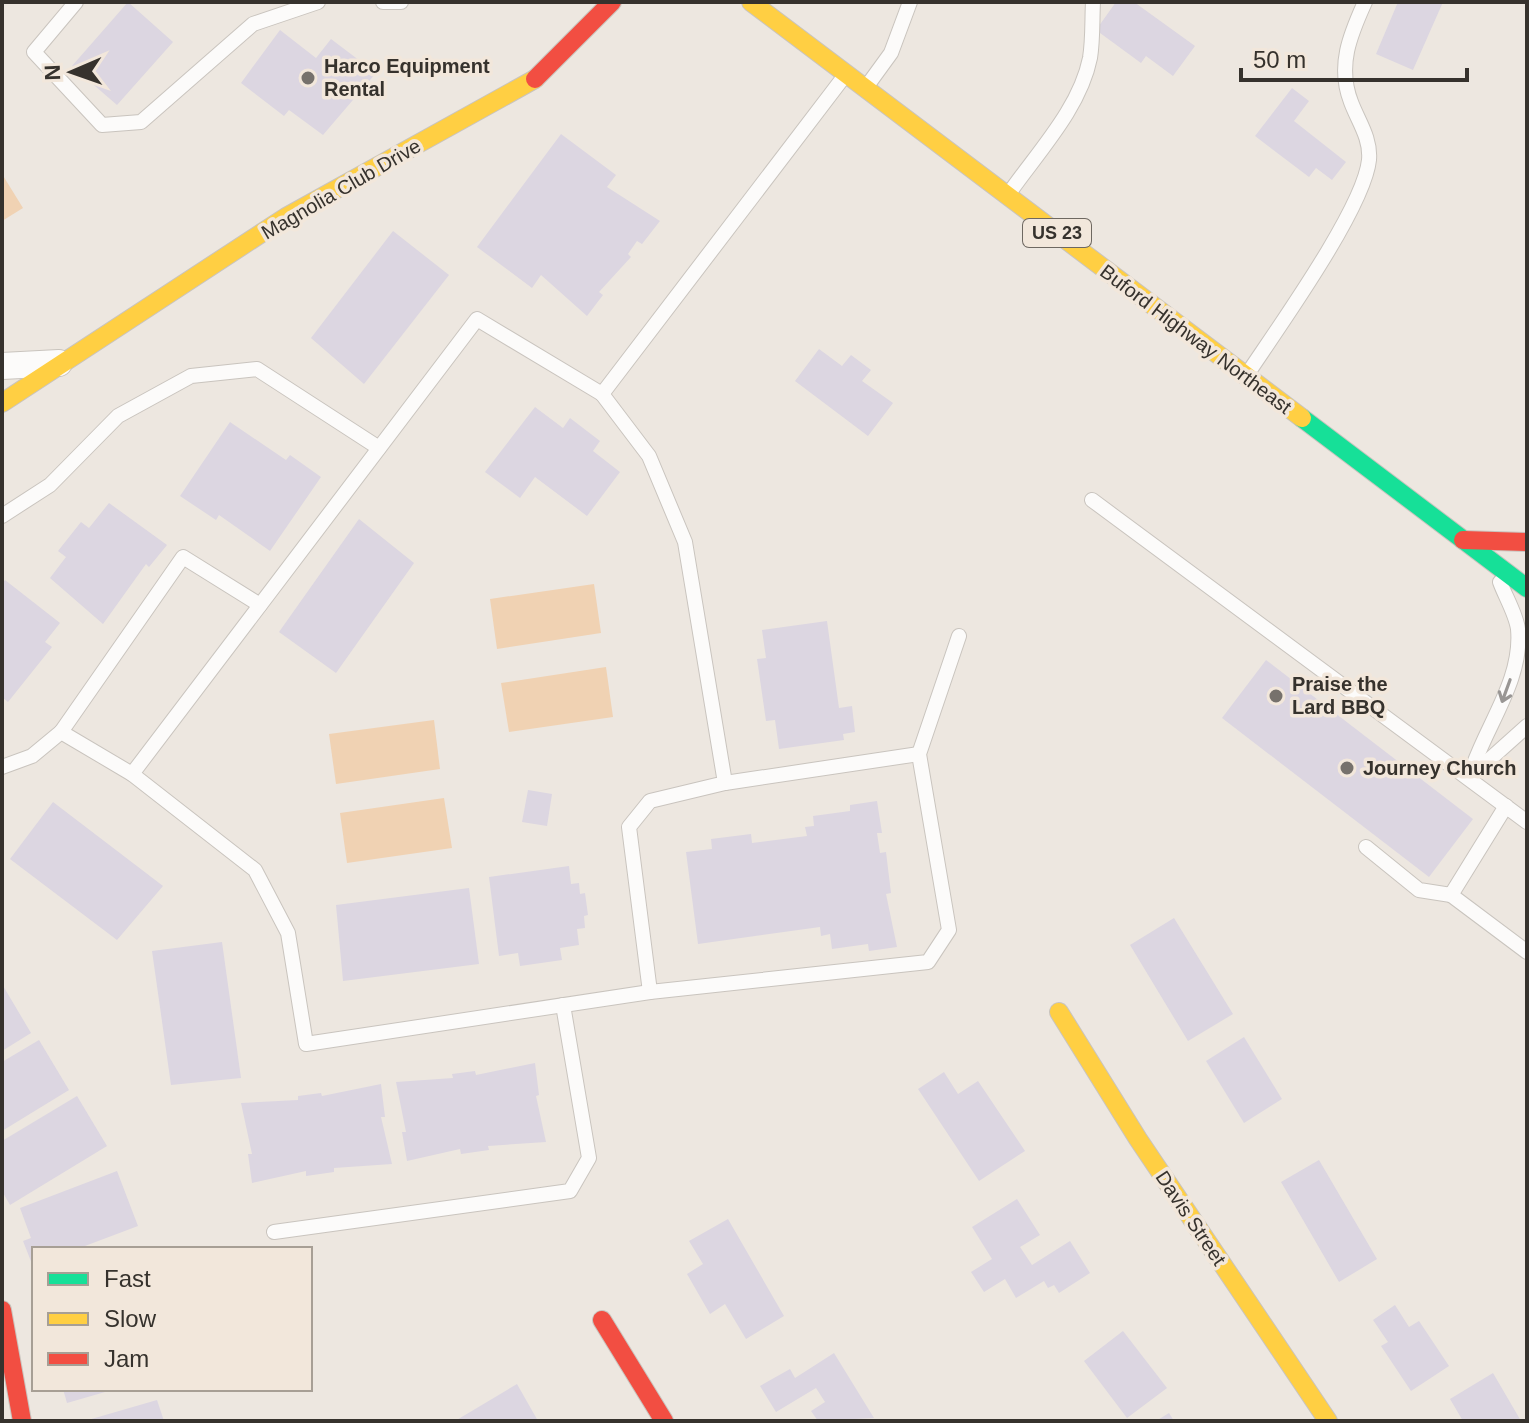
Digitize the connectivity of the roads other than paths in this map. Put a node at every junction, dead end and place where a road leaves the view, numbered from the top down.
1 (76, 2) edge
2 (318, 2) edge
3 (383, 2) edge
4 (401, 2) edge
5 (612, 2) edge
6 (751, 2) edge
7 (910, 2) edge
8 (1093, 2) edge
9 (1365, 2) edge
10 (282, 7) edge
11 (845, 74) junction
12 (865, 89) junction
13 (1008, 196) junction
14 (59, 363) junction
15 (2, 366) edge
16 (1246, 376) junction
17 (602, 394) junction
18 (2, 403) edge
19 (379, 448) junction
20 (1092, 500) dead end
21 (2, 516) edge
22 (1463, 540) junction
23 (1527, 542) edge
24 (1493, 563) junction
25 (1527, 588) edge
26 (260, 605) junction
27 (959, 636) dead end
28 (1527, 726) edge
29 (61, 732) junction
30 (919, 754) junction
31 (2, 767) edge
32 (132, 774) junction
33 (1469, 778) junction
34 (725, 783) junction
35 (1506, 806) junction
36 (1527, 822) edge
37 (1366, 847) dead end
38 (1451, 895) junction
39 (1527, 952) edge
40 (650, 992) junction
41 (563, 1005) junction
42 (1059, 1012) dead end
43 (274, 1232) dead end
44 (2, 1310) edge
45 (602, 1320) dead end
46 (8, 1384) edge
47 (22, 1421) edge
48 (664, 1421) edge
49 (1328, 1421) edge

1 - 10 lane
2 - 10 lane
3 - 4 lane
5 - 14 street, Magnolia Club Drive
6 - 11 street, Buford Highway Northeast / US 23
7 - 12 lane
8 - 13 lane
9 - 16 lane
11 - 12 street, Buford Highway Northeast / US 23
11 - 17 lane
12 - 13 street, Buford Highway Northeast / US 23
13 - 16 street, Buford Highway Northeast / US 23
14 - 15 street, Magnolia Club Drive
14 - 18 street, Magnolia Club Drive
16 - 22 street, Buford Highway Northeast / US 23
17 - 19 lane
17 - 34 lane
19 - 21 lane
19 - 26 lane
20 - 33 lane
22 - 23 street
22 - 24 street, Buford Highway Northeast / US 23
24 - 25 street, Buford Highway Northeast / US 23
24 -> 33 lane
26 - 29 lane
26 - 32 lane
27 - 30 lane
28 - 33 lane
29 - 31 lane
29 - 32 lane
30 - 34 lane
30 - 40 lane
32 - 41 lane
33 - 35 lane
34 - 40 lane
35 - 36 lane
35 - 38 lane
37 - 38 lane
38 - 39 lane
40 - 41 lane
41 - 43 lane
42 - 49 street, Davis Street
44 - 46 street
45 - 48 street
46 - 47 street

